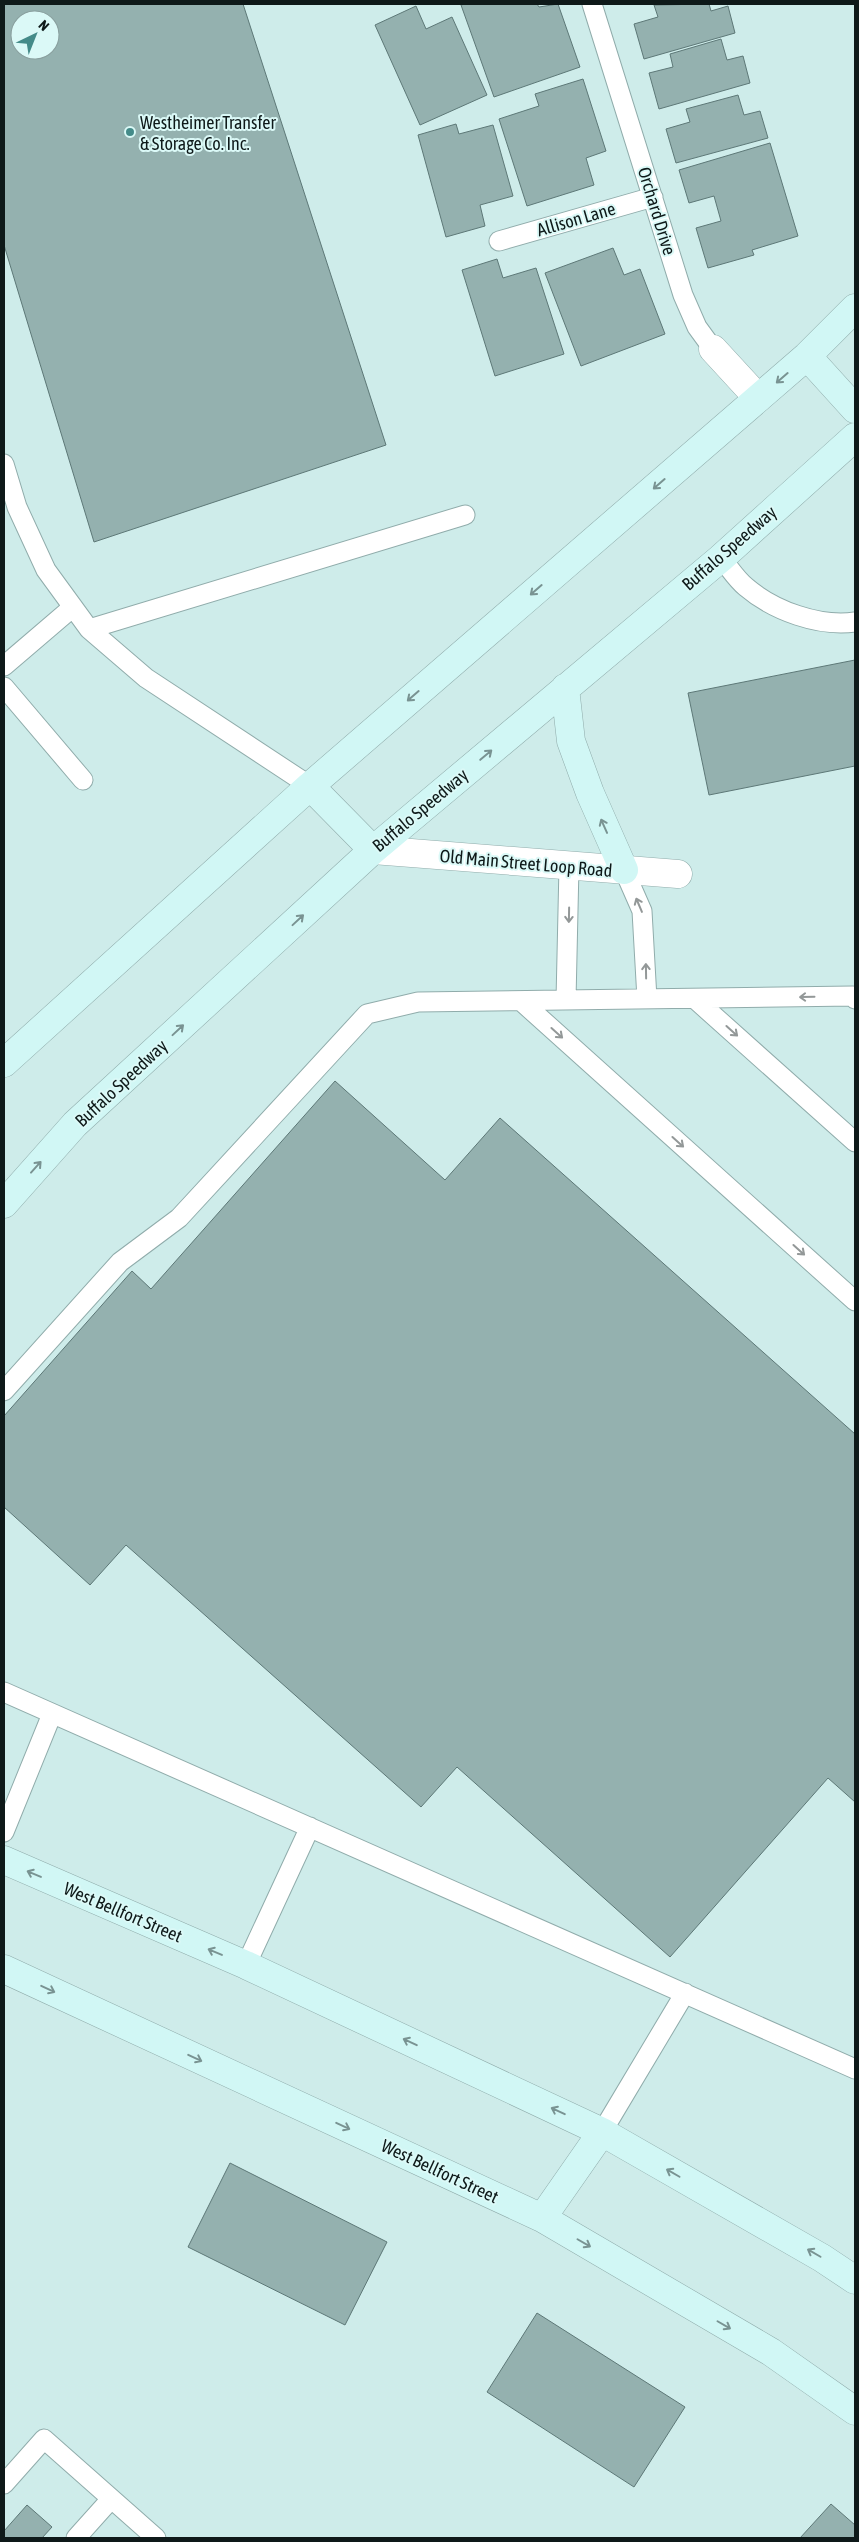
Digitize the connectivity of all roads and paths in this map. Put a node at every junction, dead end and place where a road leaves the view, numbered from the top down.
1 (592, 4) edge
2 (653, 197) junction
3 (498, 241) dead end
4 (855, 308) edge
5 (713, 349) joint
6 (807, 356) junction
7 (758, 398) junction
8 (855, 409) edge
9 (855, 437) edge
10 (4, 464) edge
11 (465, 515) dead end
12 (720, 558) junction
13 (73, 607) junction
14 (855, 622) edge
15 (88, 629) junction
16 (4, 666) edge
17 (4, 687) edge
18 (565, 688) junction
19 (83, 780) dead end
20 (310, 786) junction
21 (373, 850) junction
22 (570, 866) junction
23 (624, 870) junction
24 (678, 874) dead end
25 (855, 998) edge
26 (646, 999) junction
27 (695, 999) junction
28 (566, 1000) junction
29 (521, 1001) junction
30 (4, 1063) edge
31 (855, 1142) edge
32 (4, 1204) edge
33 (855, 1301) edge
34 (4, 1391) edge
35 (4, 1692) edge
36 (52, 1714) junction
37 (310, 1828) junction
38 (4, 1832) edge
39 (4, 1860) edge
40 (246, 1965) junction
41 (4, 1969) edge
42 (685, 1993) junction
43 (855, 2069) edge
44 (602, 2132) junction
45 (542, 2218) junction
46 (855, 2280) edge
47 (855, 2411) edge
48 (4, 2484) edge
49 (112, 2498) junction
50 (76, 2538) edge
51 (156, 2538) edge

1 - 2 lane, Orchard Drive
2 - 3 lane, Allison Lane
2 - 5 lane, Orchard Drive
4 - 6 main road
5 - 7 street, Orchard Drive
6 -> 7 main road
6 - 8 main road
7 -> 20 main road
9 - 12 main road, Buffalo Speedway
10 - 13 lane
11 - 15 lane
12 - 14 lane
12 - 18 main road, Buffalo Speedway
13 - 15 lane
13 - 16 lane
15 - 20 lane
17 - 19 lane
21 -> 18 main road, Buffalo Speedway
23 -> 18 main road
20 - 21 main road
20 - 30 main road
21 - 22 street, Old Main Street Loop Road
32 -> 21 main road, Buffalo Speedway
22 - 23 street, Old Main Street Loop Road
22 -> 28 lane
23 - 24 street, Old Main Street Loop Road
26 -> 23 lane
25 -> 27 lane
26 - 27 lane
26 - 28 lane
27 -> 31 lane
28 - 29 lane
29 -> 33 lane
29 - 34 lane
35 - 36 lane
36 - 37 lane
36 - 38 lane
37 - 40 lane
37 - 42 lane
40 -> 39 main road, West Bellfort Street
44 -> 40 main road, West Bellfort Street
41 -> 45 main road, West Bellfort Street
42 - 43 lane
42 - 44 lane
44 - 45 main road
46 -> 44 main road, West Bellfort Street
45 -> 47 main road, West Bellfort Street
48 - 49 lane
49 - 50 lane
49 - 51 lane

